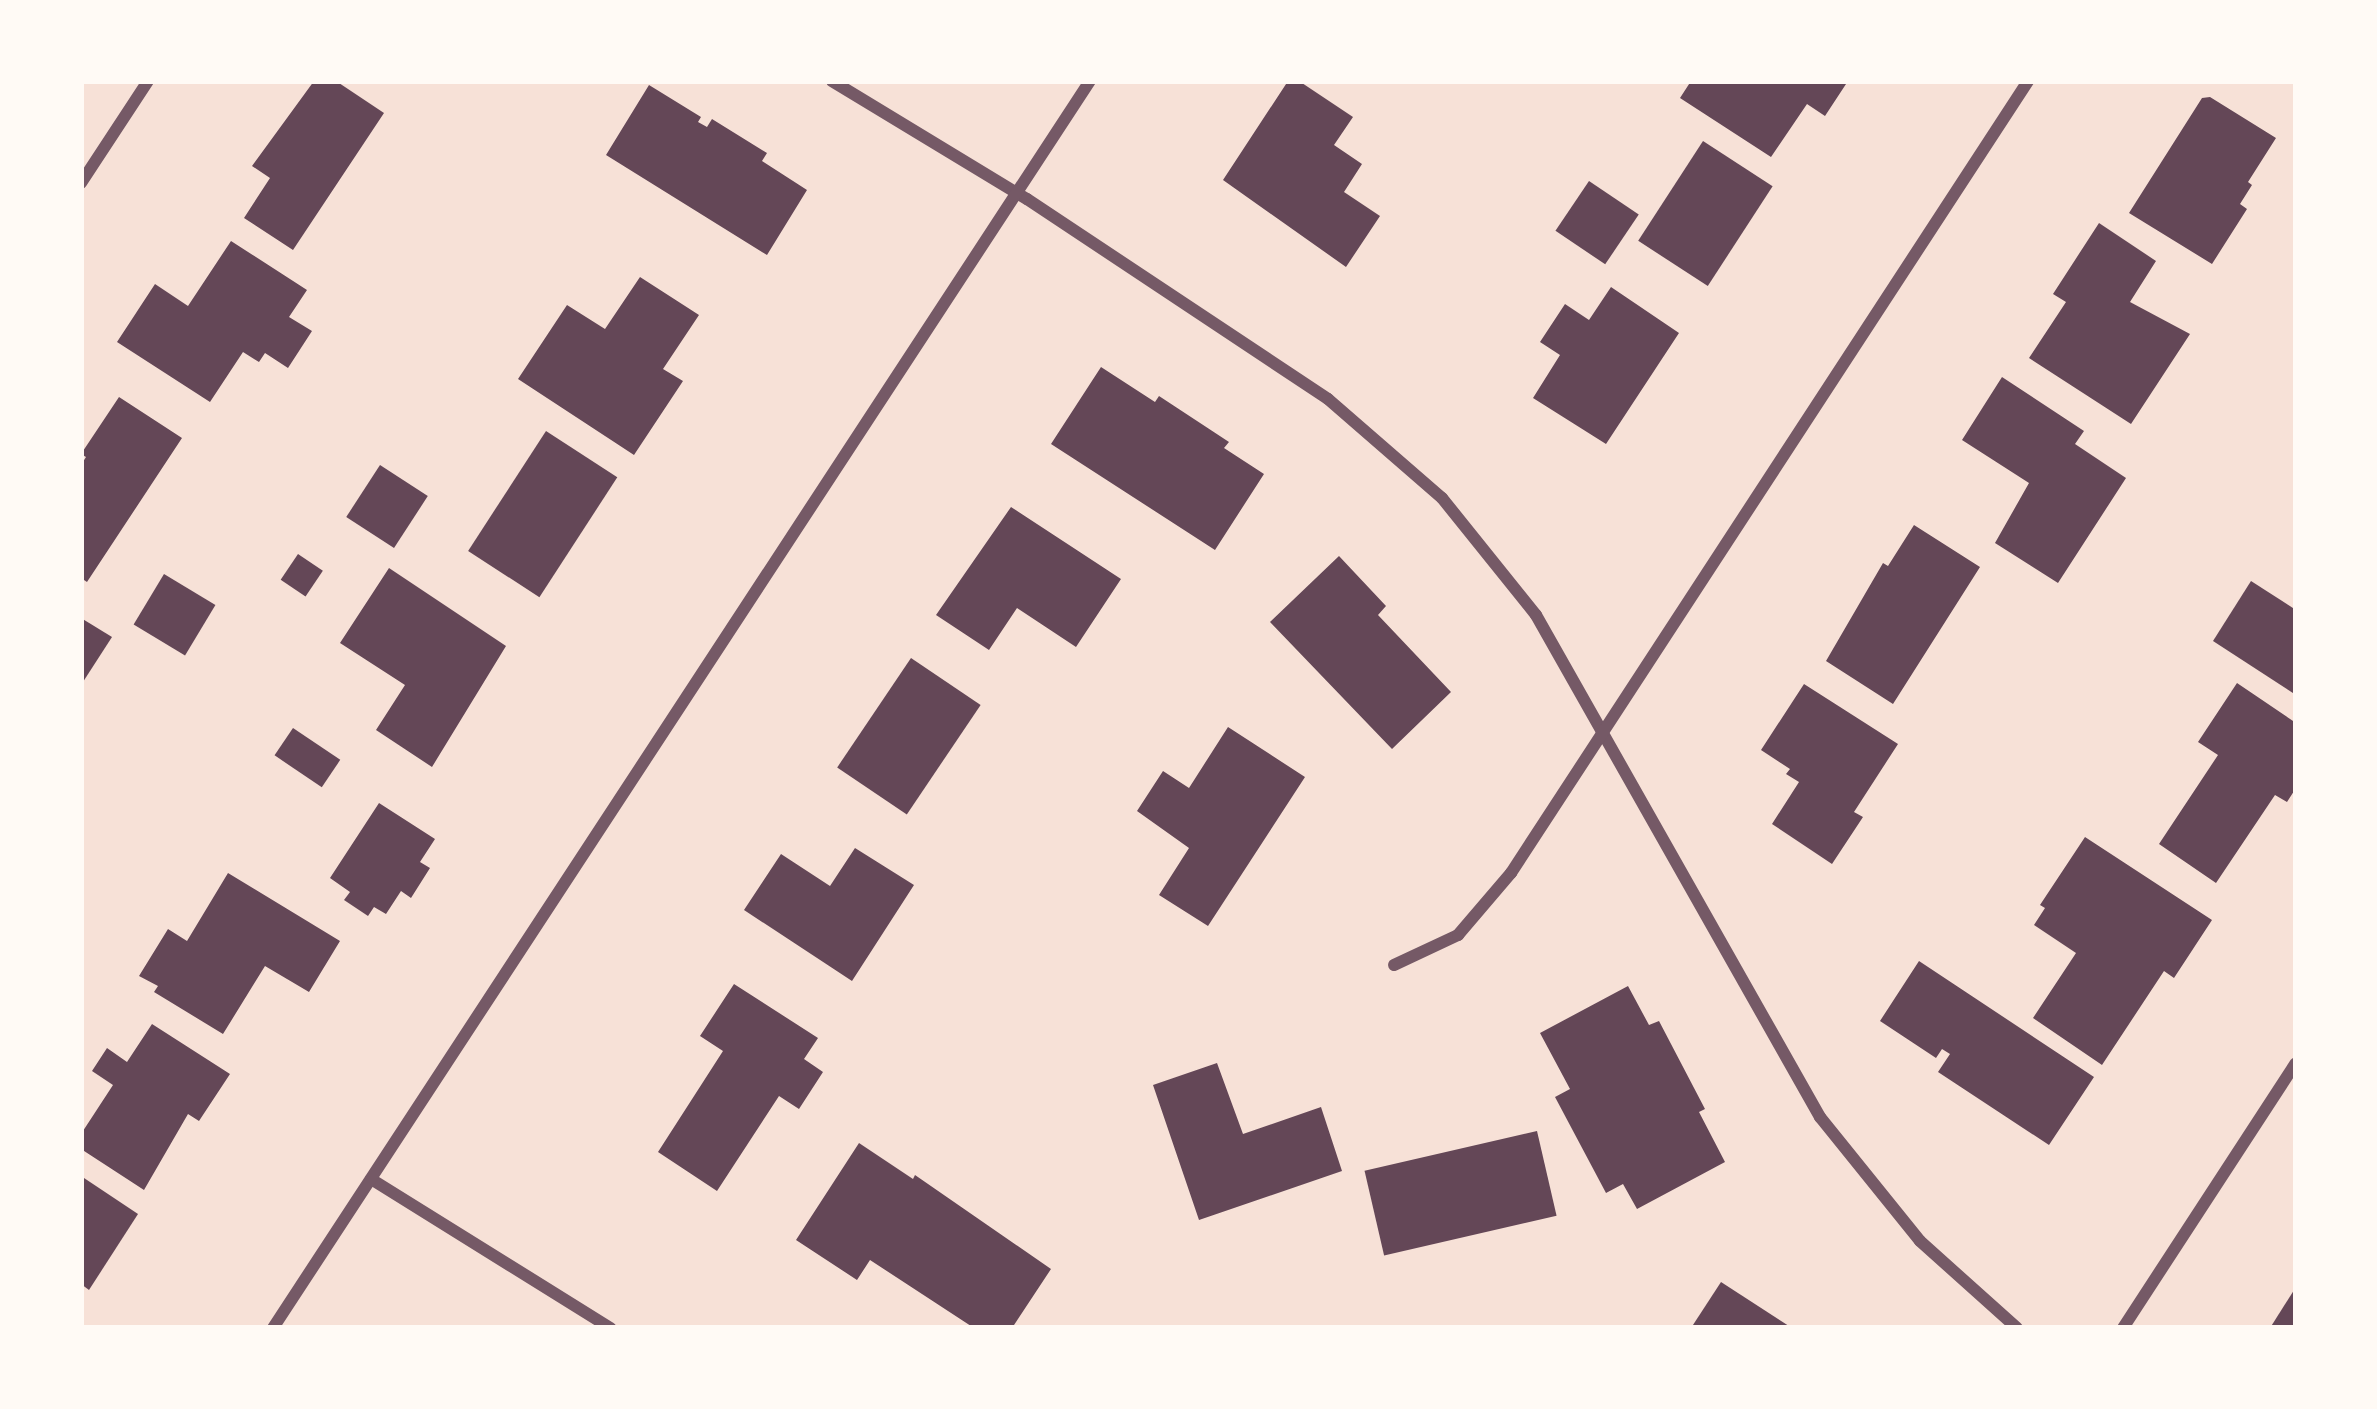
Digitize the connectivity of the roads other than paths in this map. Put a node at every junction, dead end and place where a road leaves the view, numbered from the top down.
1 (148, 81) edge
2 (832, 81) edge
3 (1090, 81) edge
4 (2028, 81) edge
5 (81, 183) edge
6 (1014, 196) junction
7 (1604, 731) junction
8 (1394, 965) dead end
9 (2296, 1063) edge
10 (371, 1179) junction
11 (273, 1328) edge
12 (610, 1328) edge
13 (2017, 1328) edge
14 (2123, 1328) edge

1 - 5 street
2 - 6 street
3 - 6 street
4 - 7 street
6 - 7 street
6 - 10 street
7 - 8 street
7 - 13 street
9 - 14 street
10 - 11 street
10 - 12 street

